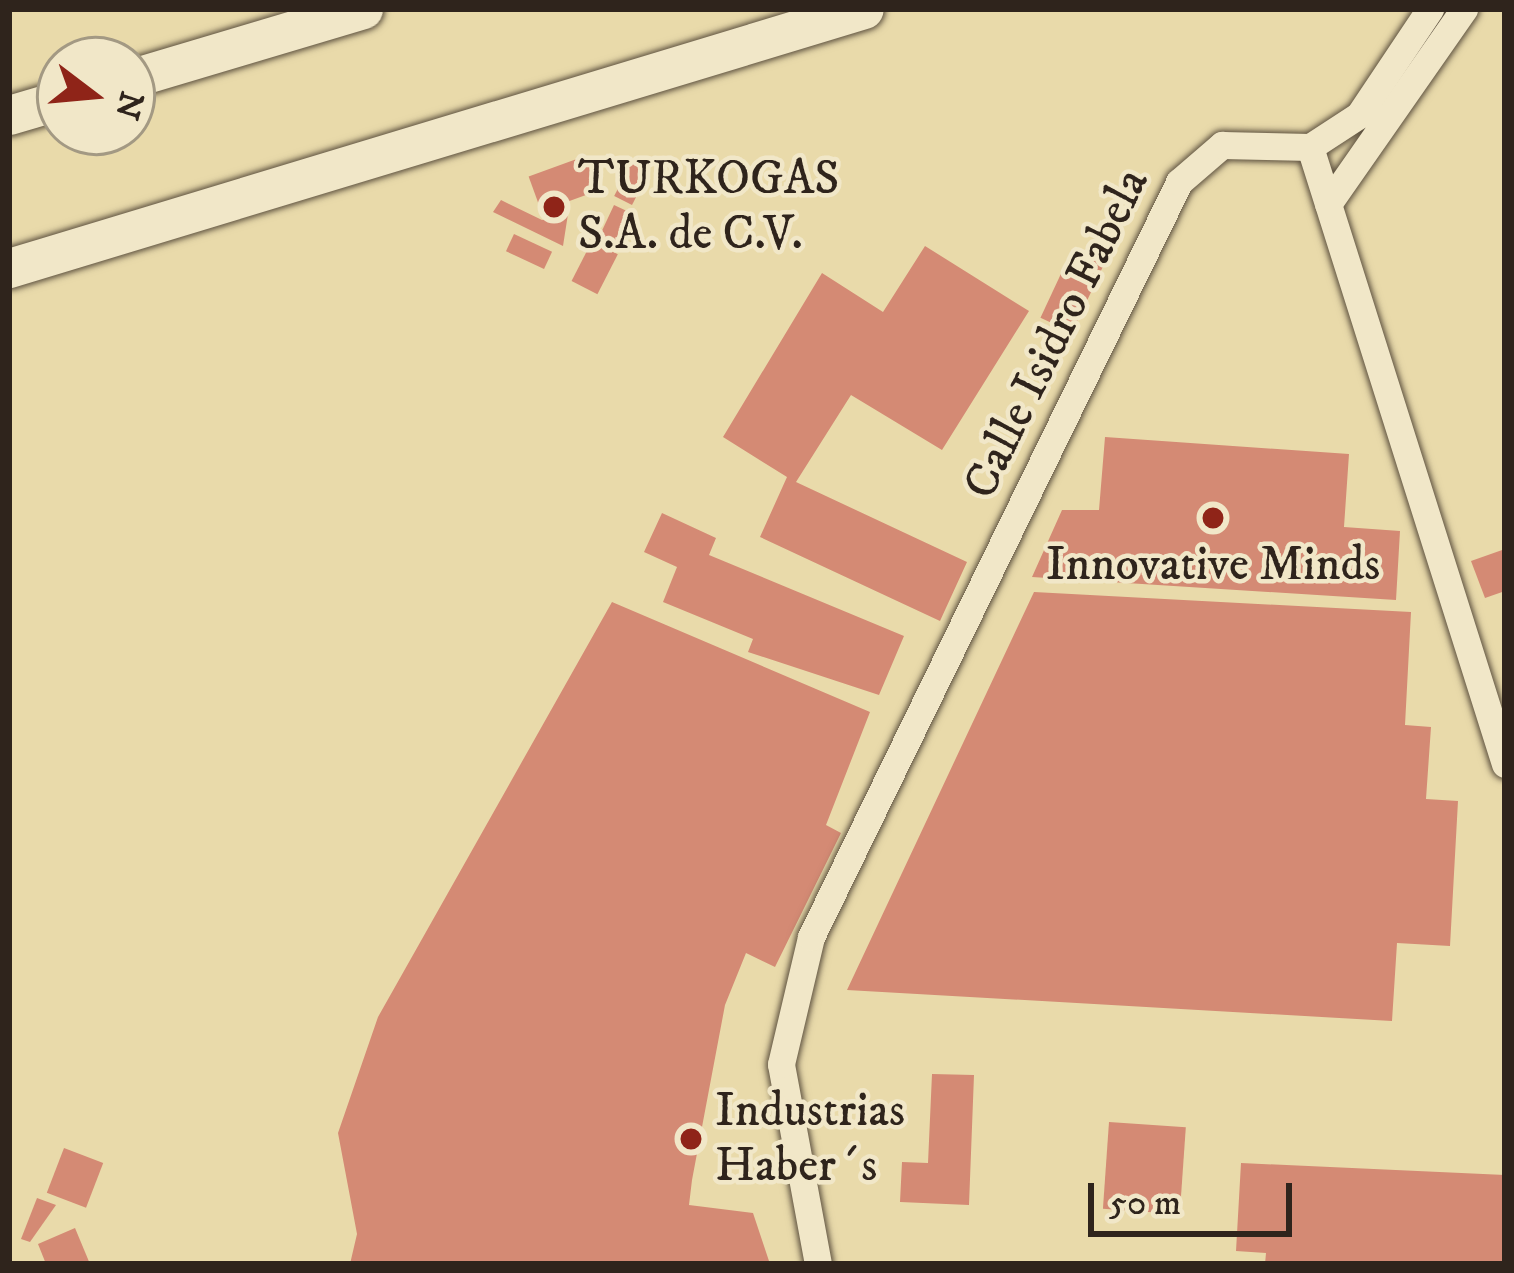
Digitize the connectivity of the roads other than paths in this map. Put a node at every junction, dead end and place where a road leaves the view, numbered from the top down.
1 (363, 9) edge
2 (864, 9) edge
3 (1430, 9) edge
4 (1464, 9) edge
5 (156, 71) edge
6 (1310, 147) junction
7 (1328, 204) junction
8 (9, 268) edge
9 (1505, 764) edge
10 (818, 1264) edge

1 - 5 main road
2 - 8 main road
3 - 6 street
4 - 7 street
6 - 7 street
6 - 10 street, Calle Isidro Fabela
7 - 9 street

